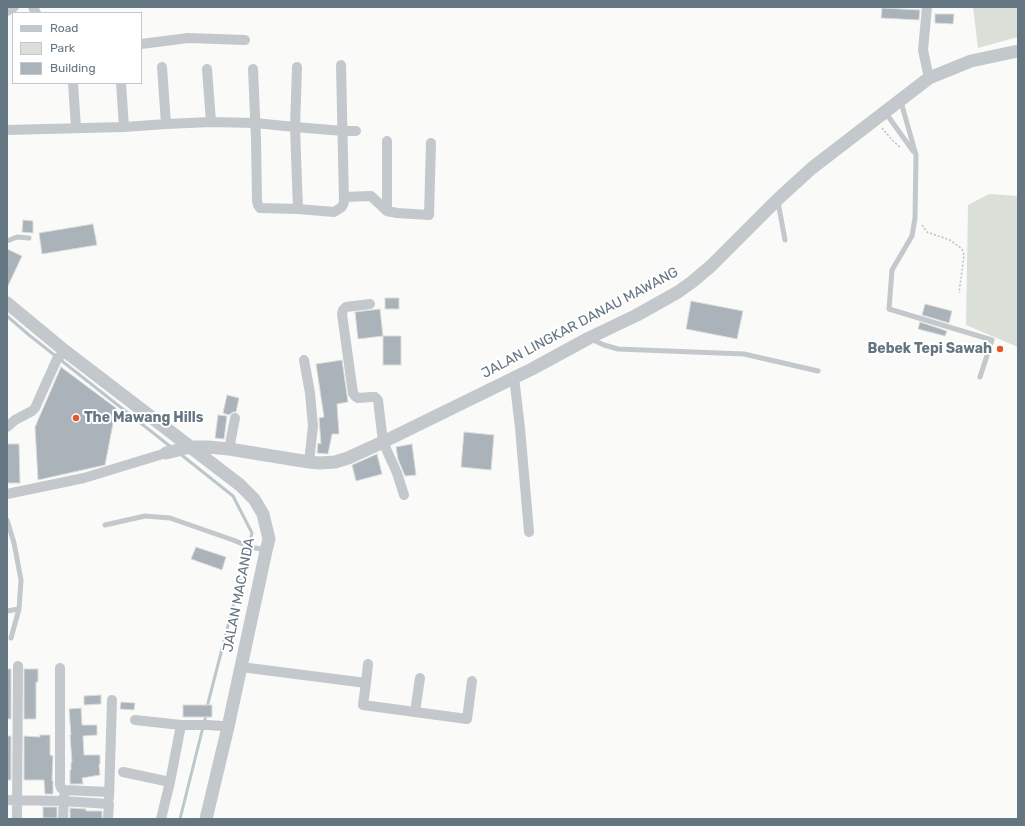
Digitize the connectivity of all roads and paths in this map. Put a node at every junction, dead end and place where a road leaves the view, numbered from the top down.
1 (14, 7) edge
2 (927, 7) edge
3 (7, 11) edge
4 (245, 40) dead end
5 (142, 44) edge
6 (1018, 51) edge
7 (341, 65) dead end
8 (162, 67) dead end
9 (297, 67) dead end
10 (207, 69) dead end
11 (252, 69) dead end
12 (929, 78) junction
13 (73, 84) edge
14 (121, 84) edge
15 (900, 100) junction
16 (880, 115) junction
17 (211, 122) junction
18 (255, 123) junction
19 (166, 124) junction
20 (124, 127) junction
21 (76, 128) junction
22 (296, 128) junction
23 (7, 130) edge
24 (343, 131) junction
25 (356, 131) dead end
26 (387, 141) dead end
27 (431, 143) dead end
28 (904, 150) dead end
29 (916, 155) junction
30 (344, 197) junction
31 (778, 199) junction
32 (298, 209) junction
33 (387, 211) junction
34 (920, 221) dead end
35 (29, 238) dead end
36 (785, 240) dead end
37 (7, 241) edge
38 (959, 293) dead end
39 (7, 303) edge
40 (370, 304) dead end
41 (589, 338) junction
42 (61, 354) junction
43 (304, 360) dead end
44 (818, 371) dead end
45 (980, 376) dead end
46 (514, 377) junction
47 (235, 418) dead end
48 (7, 427) edge
49 (383, 442) junction
50 (186, 448) junction
51 (229, 449) junction
52 (166, 454) joint
53 (309, 462) junction
54 (7, 494) edge
55 (404, 495) dead end
56 (7, 520) edge
57 (105, 525) dead end
58 (529, 532) dead end
59 (264, 550) junction
60 (19, 610) junction
61 (7, 611) edge
62 (11, 638) dead end
63 (368, 664) dead end
64 (18, 666) dead end
65 (241, 667) junction
66 (60, 668) dead end
67 (420, 678) dead end
68 (472, 681) dead end
69 (366, 683) junction
70 (112, 700) dead end
71 (415, 712) junction
72 (135, 720) dead end
73 (181, 725) junction
74 (225, 726) junction
75 (123, 772) dead end
76 (170, 782) junction
77 (64, 790) junction
78 (109, 792) junction
79 (7, 800) edge
80 (18, 800) junction
81 (64, 801) junction
82 (108, 804) junction
83 (17, 819) edge
84 (63, 819) edge
85 (108, 819) edge
86 (161, 819) edge
87 (206, 819) edge

1 - 3 street
2 - 12 street
4 - 5 street
6 - 12 street, JALAN LINGKAR DANAU MAWANG
7 - 24 street
8 - 19 street
9 - 22 street
10 - 17 street
11 - 18 street
12 - 15 street, JALAN LINGKAR DANAU MAWANG
13 - 21 street
14 - 20 street
15 - 16 street, JALAN LINGKAR DANAU MAWANG
15 - 29 lane
16 - 28 path
16 - 29 lane
16 - 31 street, JALAN LINGKAR DANAU MAWANG
17 - 18 street
17 - 19 street
18 - 22 street
18 - 32 street
19 - 20 street
20 - 21 street
21 - 23 street
22 - 24 street
22 - 32 street
24 - 25 street
24 - 30 street
26 - 33 street
27 - 33 street
29 - 45 lane
30 - 32 street
30 - 33 street
31 - 36 lane
31 - 41 street, JALAN LINGKAR DANAU MAWANG
34 - 38 path
35 - 37 lane
39 - 42 street, JALAN MACANDA
40 - 49 street
41 - 44 lane
41 - 46 street, JALAN LINGKAR DANAU MAWANG
42 - 48 street
42 - 50 street, JALAN MACANDA
43 - 53 street
46 - 49 street, JALAN LINGKAR DANAU MAWANG
46 - 58 street
47 - 51 street
49 - 53 street, JALAN LINGKAR DANAU MAWANG
49 - 55 street
50 - 51 street, JALAN LINGKAR DANAU MAWANG
50 - 52 street
50 - 59 street, JALAN MACANDA
51 - 53 street, JALAN LINGKAR DANAU MAWANG
52 - 54 street
56 - 60 lane
57 - 59 lane
59 - 65 street, JALAN MACANDA
60 - 61 lane
60 - 62 lane
63 - 69 street
64 - 80 street
65 - 69 street
65 - 74 street, JALAN MACANDA
66 - 77 street
67 - 71 street
68 - 71 street
69 - 71 street
70 - 78 street
72 - 73 street
73 - 74 street
73 - 76 street
74 - 87 street, JALAN MACANDA
75 - 76 street
76 - 86 street
77 - 78 street
77 - 81 street
78 - 82 street
79 - 80 street
80 - 81 street
80 - 83 street
81 - 82 street
81 - 84 street
82 - 85 street

